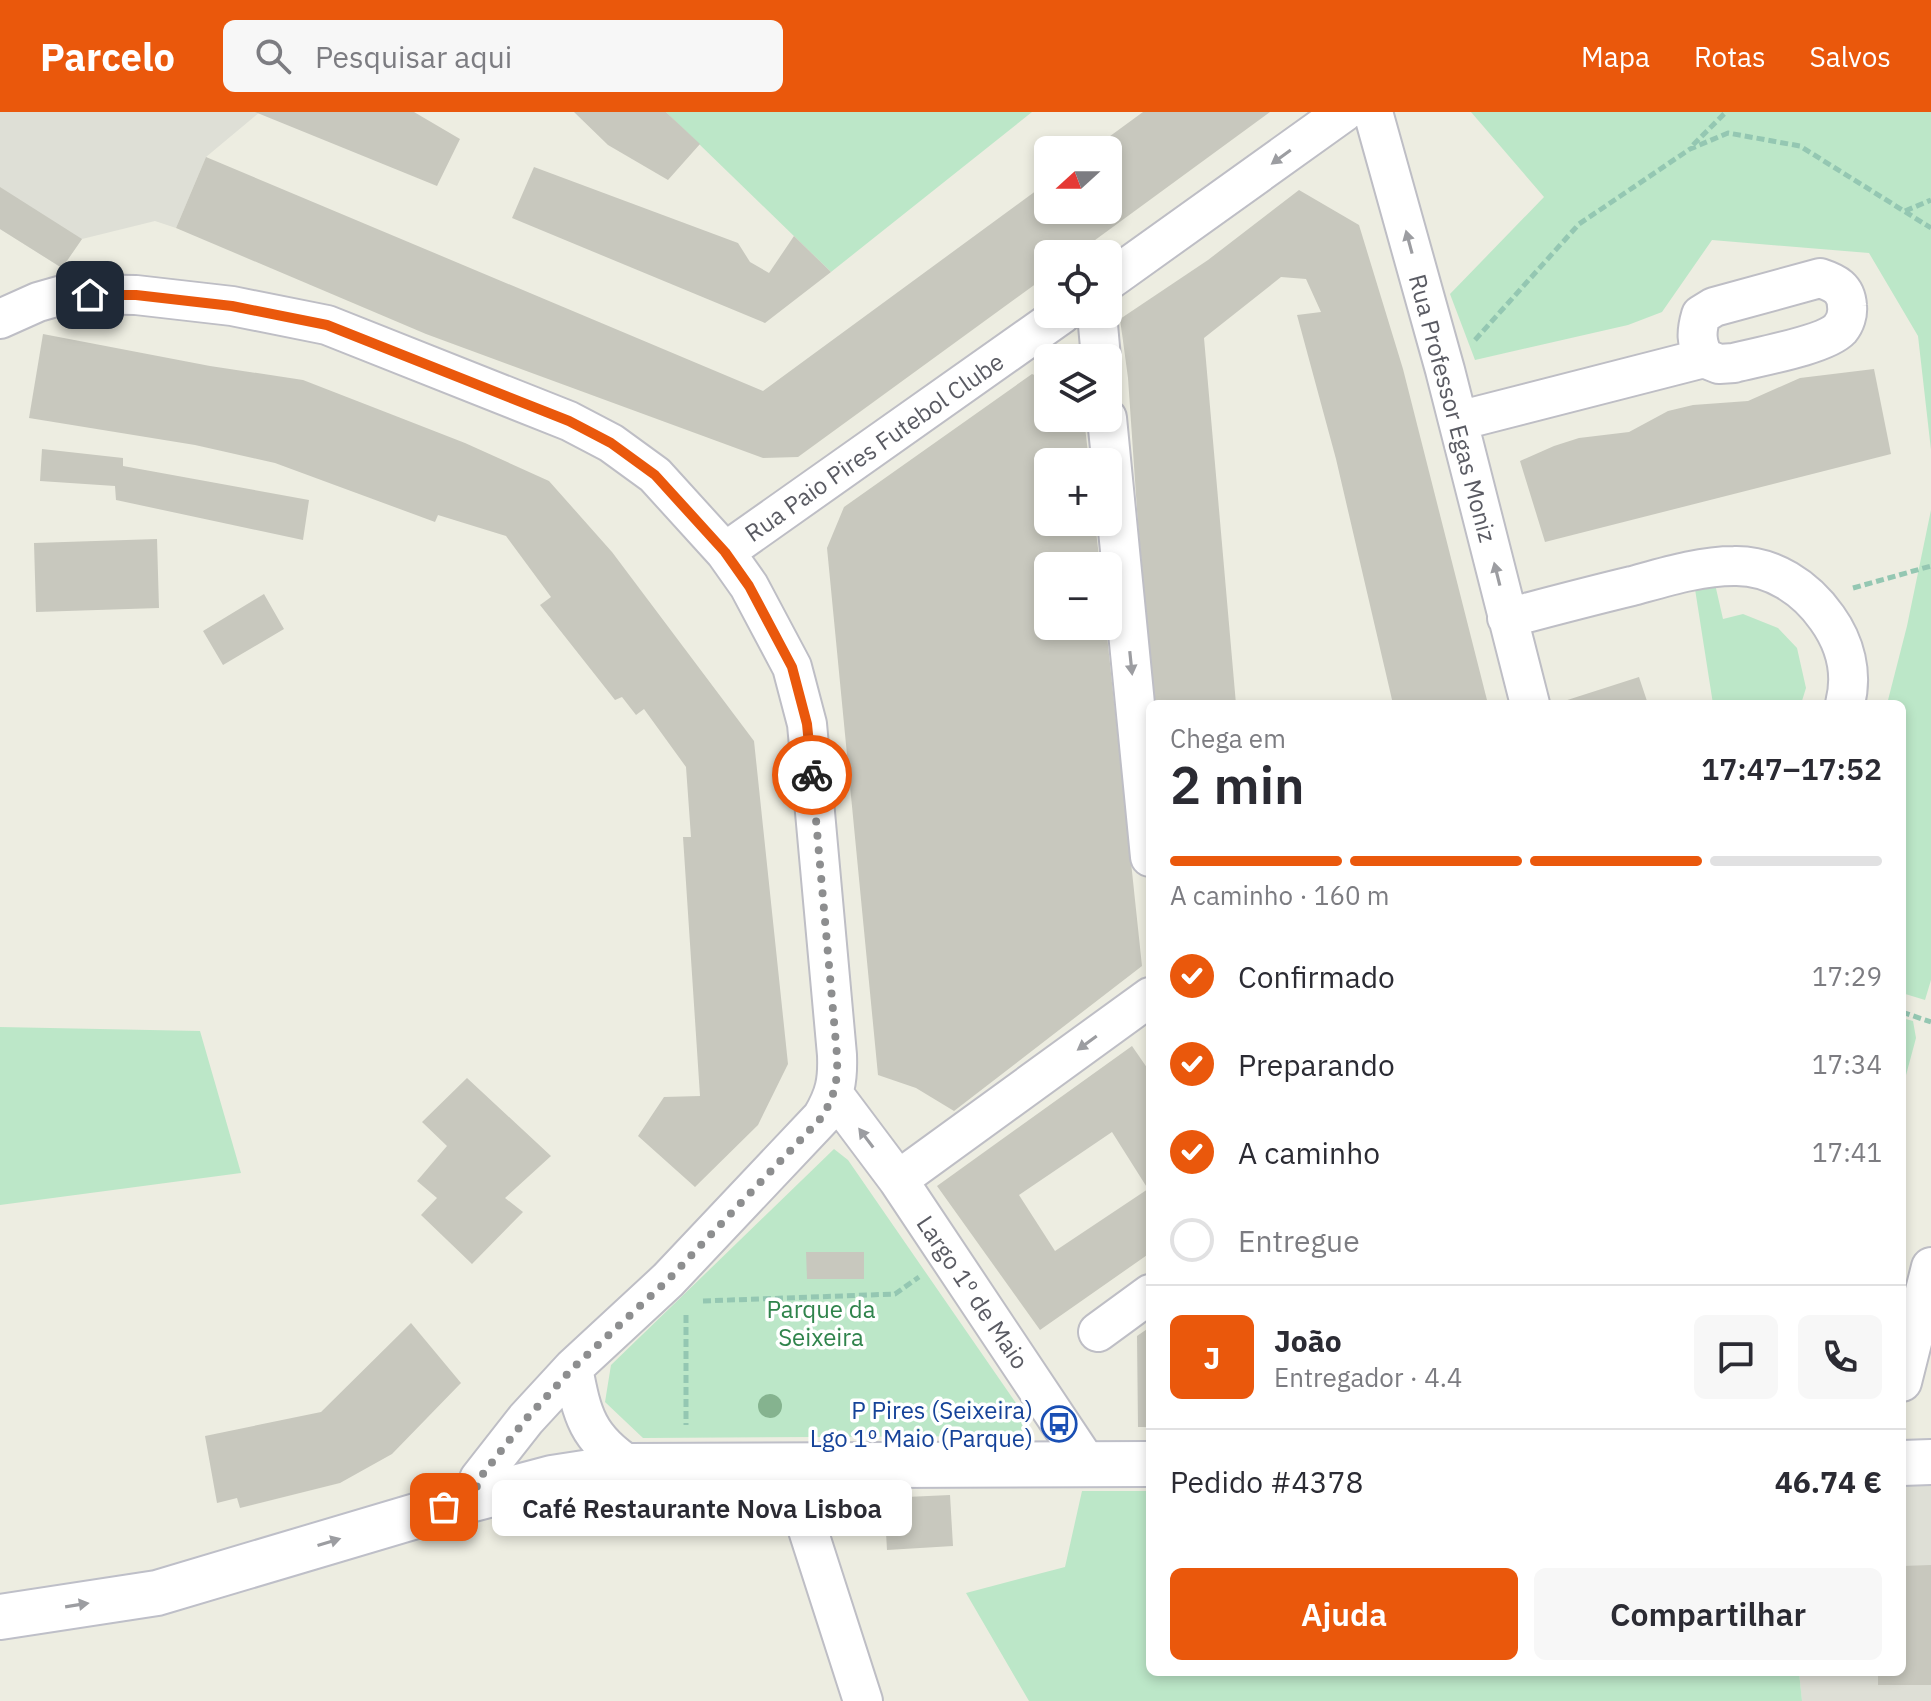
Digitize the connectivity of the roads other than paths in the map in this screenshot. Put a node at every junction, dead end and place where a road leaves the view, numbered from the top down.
1 (1344, 112) edge
2 (1373, 112) edge
3 (1122, 271) edge
4 (4, 306) edge
5 (1042, 328) edge
6 (1704, 358) dead end
7 (1458, 421) junction
8 (1108, 432) edge
9 (725, 552) junction
10 (1507, 618) junction
11 (1529, 700) edge
12 (1846, 700) edge
13 (1146, 816) edge
14 (1146, 1000) edge
15 (835, 1096) junction
16 (898, 1180) junction
17 (1931, 1267) edge
18 (1146, 1297) edge
19 (1098, 1332) dead end
20 (1906, 1366) edge
21 (573, 1368) junction
22 (1931, 1462) edge
23 (1906, 1463) edge
24 (1146, 1464) edge
25 (1088, 1465) junction
26 (630, 1466) junction
27 (801, 1466) junction
28 (473, 1499) junction
29 (0, 1617) edge
30 (863, 1701) edge

1 -> 3 street
7 -> 2 street, Rua Professor Egas Moniz
4 - 9 street
5 - 9 street, Rua Paio Pires Futebol Clube
6 - 7 street
10 -> 7 street, Rua Professor Egas Moniz
8 -> 13 street
9 - 15 street
10 - 11 street, Rua Professor Egas Moniz
10 - 12 street
14 -> 16 street
16 -> 15 street, Largo 1º de Maio
15 - 21 street
16 - 25 street, Largo 1º de Maio
17 - 20 street
18 - 19 street
21 - 26 street
21 - 28 street
22 - 23 street
24 - 25 street
25 - 27 street
26 - 27 street
26 - 28 street
27 - 30 street
29 -> 28 street

